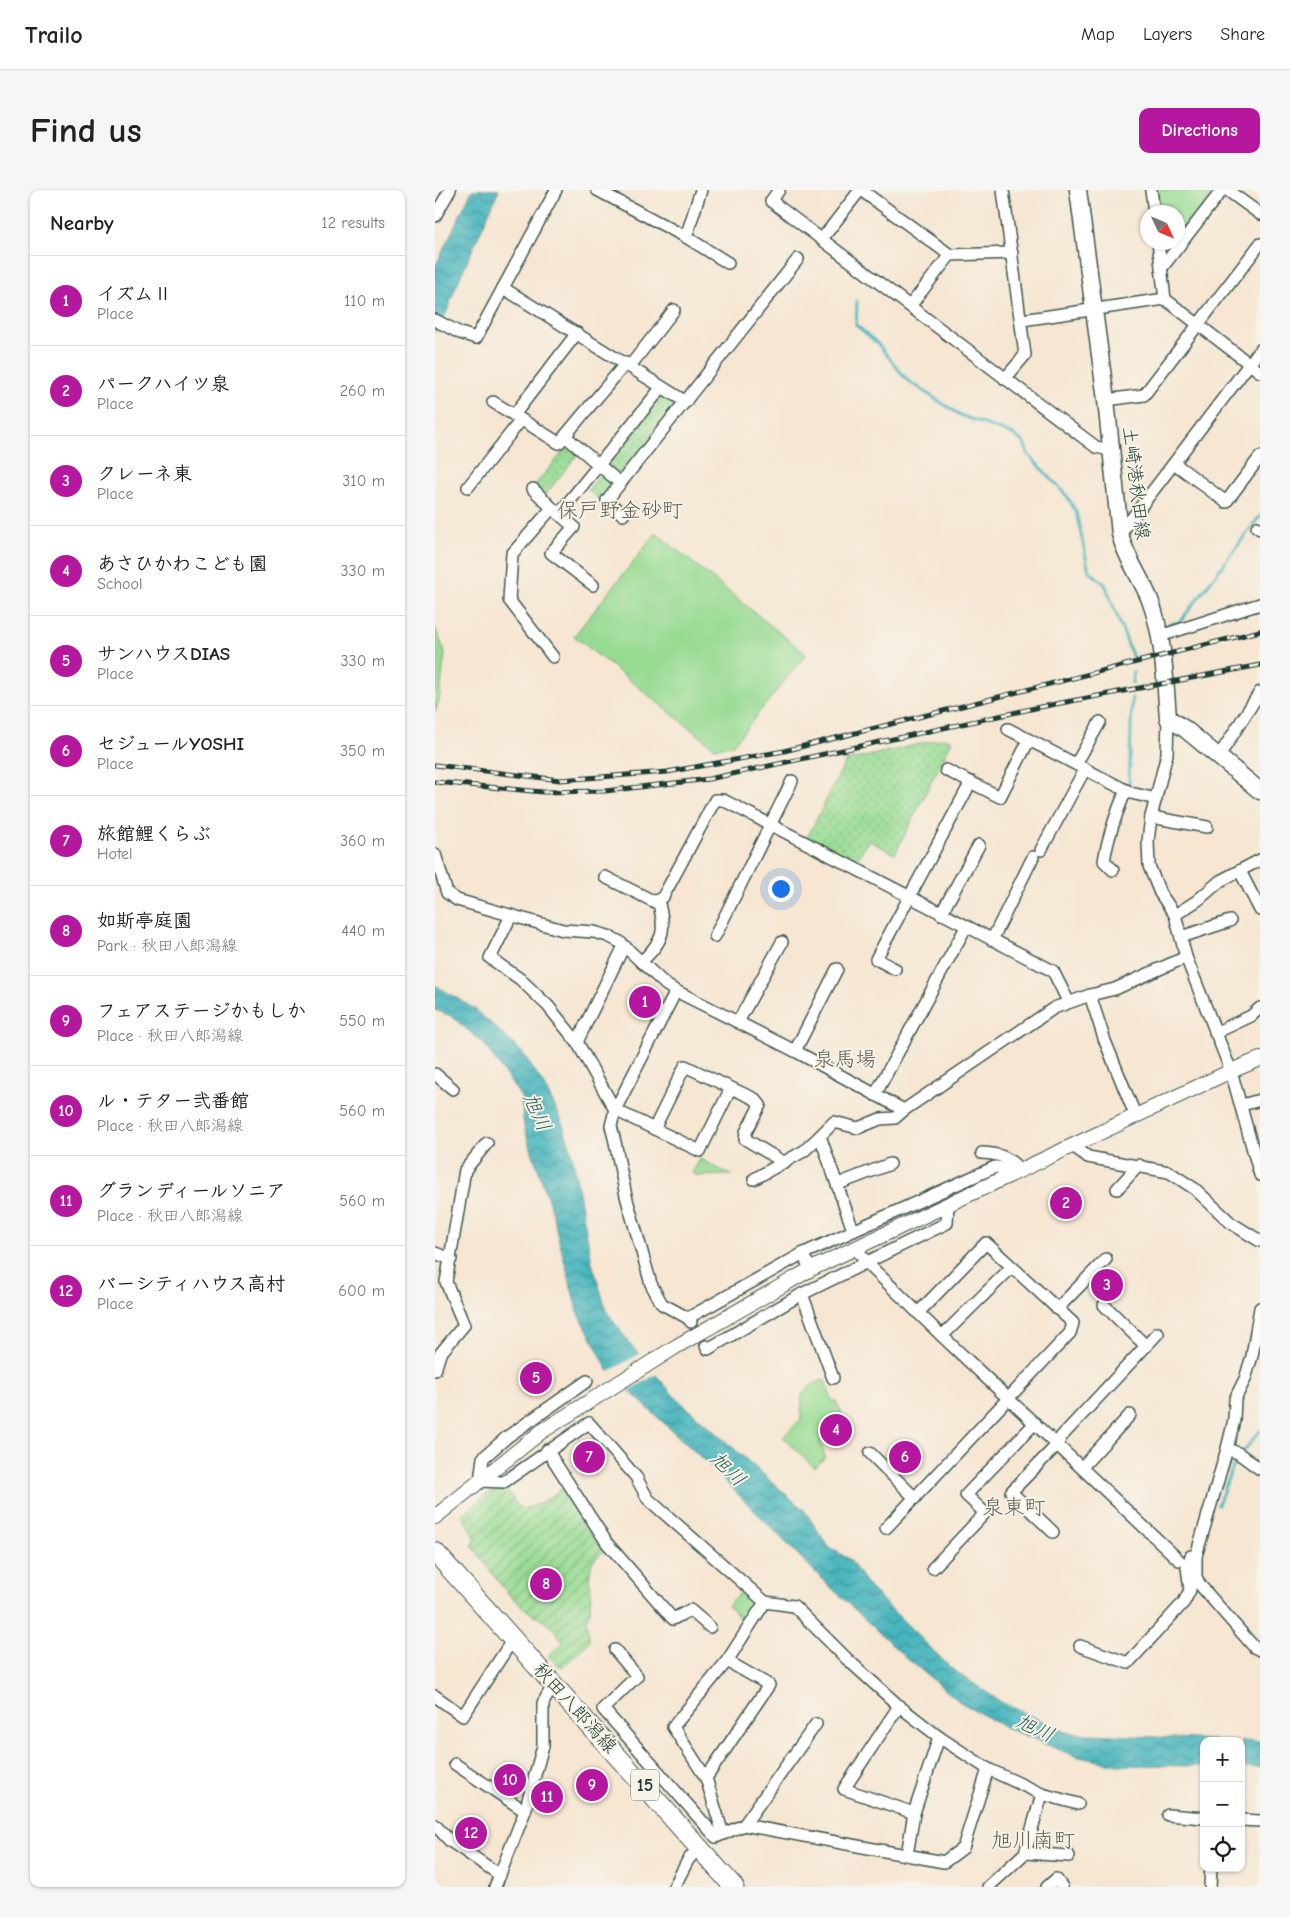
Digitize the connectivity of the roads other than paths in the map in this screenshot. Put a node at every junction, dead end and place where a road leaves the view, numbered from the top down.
1 (449, 190) edge
2 (556, 190) edge
3 (597, 190) edge
4 (701, 190) edge
5 (779, 190) edge
6 (861, 190) edge
7 (1003, 190) edge
8 (1078, 190) edge
9 (1151, 190) edge
10 (1221, 190) edge
11 (1227, 190) edge
12 (1153, 205) edge
13 (1260, 214) edge
14 (435, 216) edge
15 (686, 238) junction
16 (822, 239) junction
17 (1260, 244) edge
18 (1159, 250) edge
19 (1012, 252) junction
20 (950, 255) junction
21 (798, 259) dead end
22 (728, 263) dead end
23 (1161, 269) junction
24 (503, 288) junction
25 (1165, 299) junction
26 (910, 306) junction
27 (674, 310) dead end
28 (1095, 310) junction
29 (435, 320) edge
30 (1022, 320) junction
31 (1198, 325) junction
32 (577, 333) junction
33 (1260, 350) edge
34 (628, 364) junction
35 (1250, 364) junction
36 (1260, 372) edge
37 (1005, 379) junction
38 (662, 386) junction
39 (1106, 400) junction
40 (493, 402) dead end
41 (686, 402) junction
42 (517, 417) junction
43 (565, 436) junction
44 (1110, 450) junction
45 (1260, 457) edge
46 (1174, 462) junction
47 (598, 465) junction
48 (620, 483) junction
49 (468, 487) dead end
50 (533, 489) dead end
51 (555, 511) junction
52 (623, 515) dead end
53 (1120, 534) junction
54 (593, 585) dead end
55 (1260, 604) edge
56 (1160, 636) junction
57 (553, 657) dead end
58 (1260, 692) edge
59 (1168, 718) junction
60 (1100, 722) dead end
61 (1008, 729) dead end
62 (1029, 740) junction
63 (1219, 756) junction
64 (1080, 767) junction
65 (945, 770) dead end
66 (792, 781) dead end
67 (971, 782) junction
68 (1126, 790) junction
69 (1260, 791) edge
70 (1157, 799) junction
71 (1151, 817) junction
72 (772, 824) junction
73 (1207, 827) dead end
74 (979, 845) dead end
75 (435, 854) edge
76 (1260, 860) edge
77 (1113, 870) dead end
78 (1241, 870) junction
79 (605, 877) dead end
80 (910, 898) junction
81 (658, 900) junction
82 (1260, 910) edge
83 (941, 914) junction
84 (1175, 915) junction
85 (511, 916) junction
86 (1230, 921) dead end
87 (966, 927) junction
88 (715, 936) dead end
89 (1181, 937) junction
90 (991, 940) junction
91 (782, 942) dead end
92 (624, 946) junction
93 (1186, 957) junction
94 (641, 962) junction
95 (837, 969) dead end
96 (895, 969) dead end
97 (676, 991) junction
98 (1090, 995) junction
99 (1068, 1001) junction
100 (1260, 1008) edge
101 (738, 1022) junction
102 (1215, 1033) junction
103 (577, 1042) junction
104 (795, 1051) junction
105 (1260, 1059) edge
106 (1231, 1071) junction
107 (435, 1074) edge
108 (731, 1088) junction
109 (453, 1089) dead end
110 (875, 1095) junction
111 (1260, 1100) edge
112 (1242, 1105) junction
113 (615, 1110) junction
114 (904, 1110) junction
115 (1136, 1117) junction
116 (655, 1129) junction
117 (820, 1136) junction
118 (487, 1143) dead end
119 (1073, 1146) junction
120 (982, 1153) dead end
121 (1258, 1162) edge
122 (785, 1163) junction
123 (890, 1164) dead end
124 (1139, 1165) junction
125 (1021, 1170) junction
126 (1260, 1175) edge
127 (754, 1179) dead end
128 (837, 1184) junction
129 (1117, 1189) dead end
130 (948, 1205) junction
131 (853, 1230) junction
132 (1260, 1241) edge
133 (856, 1249) junction
134 (435, 1253) edge
135 (803, 1254) junction
136 (1106, 1258) dead end
137 (451, 1259) junction
138 (866, 1261) junction
139 (1011, 1268) junction
140 (811, 1269) junction
141 (802, 1294) junction
142 (1104, 1305) dead end
143 (1057, 1308) junction
144 (1260, 1308) edge
145 (918, 1312) junction
146 (1158, 1333) dead end
147 (942, 1336) junction
148 (706, 1346) dead end
149 (1146, 1346) junction
150 (435, 1370) edge
151 (833, 1378) dead end
152 (587, 1381) dead end
153 (1009, 1399) junction
154 (1130, 1415) dead end
155 (1035, 1423) junction
156 (1058, 1444) junction
157 (547, 1450) junction
158 (870, 1453) dead end
159 (1236, 1453) junction
160 (1082, 1467) junction
161 (1260, 1470) edge
162 (480, 1481) junction
163 (915, 1498) junction
164 (435, 1517) edge
165 (886, 1528) dead end
166 (1053, 1532) dead end
167 (435, 1552) edge
168 (1196, 1556) junction
169 (1179, 1560) dead end
170 (933, 1568) dead end
171 (765, 1602) junction
172 (710, 1627) dead end
173 (513, 1639) junction
174 (1080, 1646) dead end
175 (615, 1650) dead end
176 (1260, 1650) edge
177 (727, 1661) junction
178 (554, 1684) junction
179 (435, 1696) edge
180 (899, 1706) junction
181 (816, 1724) dead end
182 (939, 1737) junction
183 (455, 1764) dead end
184 (988, 1769) junction
185 (706, 1778) junction
186 (1042, 1794) junction
187 (679, 1795) junction
188 (1078, 1804) dead end
189 (664, 1807) junction
190 (525, 1811) junction
191 (914, 1813) junction
192 (1168, 1815) dead end
193 (1200, 1818) edge
194 (1245, 1820) edge
195 (1260, 1821) edge
196 (435, 1825) edge
197 (744, 1825) junction
198 (723, 1834) junction
199 (699, 1847) junction
200 (1025, 1854) junction
201 (907, 1855) junction
202 (1069, 1856) dead end
203 (1211, 1872) edge
204 (500, 1874) junction
205 (495, 1887) edge
206 (674, 1887) edge
207 (734, 1887) edge
208 (988, 1887) edge
209 (1047, 1887) edge
210 (1062, 1887) edge
211 (1210, 1887) edge

1 - 14 street
2 - 24 street
3 - 15 street
4 - 15 street
5 - 16 street
6 - 16 street
6 - 20 street
7 - 19 street
8 - 28 main road, 土崎港秋田線
9 - 12 street
10 - 23 street
11 - 13 street
15 - 22 street
16 - 26 street
17 - 31 street
18 - 23 street
19 - 20 street
19 - 30 street
20 - 26 street
21 - 41 street
23 - 25 street
24 - 29 street
24 - 32 street
25 - 28 street
25 - 31 street
26 - 37 street
27 - 34 street
28 - 30 street
28 - 39 main road, 土崎港秋田線
30 - 37 street
31 - 35 street
31 - 39 street
32 - 34 street
32 - 42 street
33 - 35 street
34 - 38 street
34 - 43 street
35 - 36 street
35 - 46 street
37 - 44 street
38 - 41 street
38 - 47 street
39 - 44 main road, 土崎港秋田線
40 - 42 street
41 - 48 street
42 - 43 street
42 - 49 street
43 - 47 street
44 - 53 main road, 土崎港秋田線
45 - 46 street
46 - 53 street
47 - 48 street
47 - 51 street
48 - 52 street
50 - 51 street
51 - 54 street
51 - 57 street
53 - 56 main road, 土崎港秋田線
55 - 56 street
56 - 59 main road, 土崎港秋田線
58 - 63 street
59 - 63 main road
59 - 70 street
60 - 64 street
61 - 62 street
62 - 64 street
62 - 67 street
63 - 69 main road
64 - 68 street
64 - 90 street
65 - 67 street
66 - 72 street
67 - 80 street
68 - 70 street
68 - 77 street
70 - 71 street
71 - 73 street
71 - 84 street
72 - 80 street
72 - 81 street
72 - 88 street
74 - 83 street
75 - 85 street
76 - 78 street
78 - 82 street
78 - 84 street
79 - 81 street
80 - 83 street
80 - 96 street
81 - 94 street
83 - 87 street
84 - 89 street
85 - 92 street
85 - 103 street
86 - 89 street
87 - 90 street
87 - 110 street
89 - 93 street
90 - 99 street
91 - 101 street
92 - 94 street
92 - 103 street
93 - 98 street
93 - 102 street
94 - 97 street
95 - 104 street
97 - 101 street
97 - 113 street
98 - 99 street
98 - 115 street
99 - 114 street
100 - 102 street
101 - 104 street
102 - 106 street
103 - 113 street
104 - 110 street
105 - 106 street
106 - 112 street
106 - 115 street
107 - 109 street
108 - 116 street
108 - 116 street
108 - 122 street
110 - 114 street
111 - 112 street
112 - 121 street
113 - 116 street
113 - 135 street
114 - 117 street
115 - 119 street
117 - 122 street
117 - 128 street
118 - 137 street
119 - 124 street
119 - 125 street
120 - 125 street
121 - 126 street
122 - 127 street
123 - 128 street
124 - 129 street
124 - 132 street
125 - 130 street
125 - 131 street
128 - 131 street
130 - 133 street
130 - 138 street
131 - 135 street
133 - 138 street
133 - 140 street
134 - 137 street
135 - 140 street
136 - 143 street
137 - 150 street
138 - 141 street
138 - 145 street
139 - 143 street
139 - 145 street
139 - 147 street
140 - 162 street
141 - 148 street
141 - 151 street
142 - 149 street
143 - 153 street
144 - 159 street
145 - 147 street
146 - 149 street
147 - 153 street
149 - 156 street
152 - 162 street
153 - 155 street
153 - 163 street
154 - 160 street
155 - 156 street
155 - 170 street
156 - 160 street
156 - 166 street
157 - 162 street
157 - 171 street
157 - 172 street
158 - 163 street
159 - 161 street
159 - 168 street
160 - 169 street
162 - 164 street
163 - 165 street
167 - 173 main road, 秋田八郎潟線 / 15
168 - 174 street
168 - 176 street
171 - 177 street
171 - 180 street
173 - 178 main road, 秋田八郎潟線 / 15
173 - 179 street
175 - 187 street
177 - 185 street
177 - 185 street
178 - 189 main road, 秋田八郎潟線 / 15
178 - 190 street
180 - 182 street
180 - 191 street
181 - 197 street
182 - 184 street
182 - 191 street
183 - 190 street
184 - 186 street
184 - 201 street
185 - 198 street
186 - 188 street
186 - 200 street
187 - 189 street
187 - 198 street
189 - 199 main road, 秋田八郎潟線 / 15
190 - 204 street
191 - 201 street
192 - 193 street
194 - 195 street
196 - 204 street
197 - 198 street
197 - 201 street
199 - 206 street
199 - 207 main road, 秋田八郎潟線 / 15
200 - 202 street
200 - 208 street
203 - 211 street
204 - 205 street
209 - 210 street

